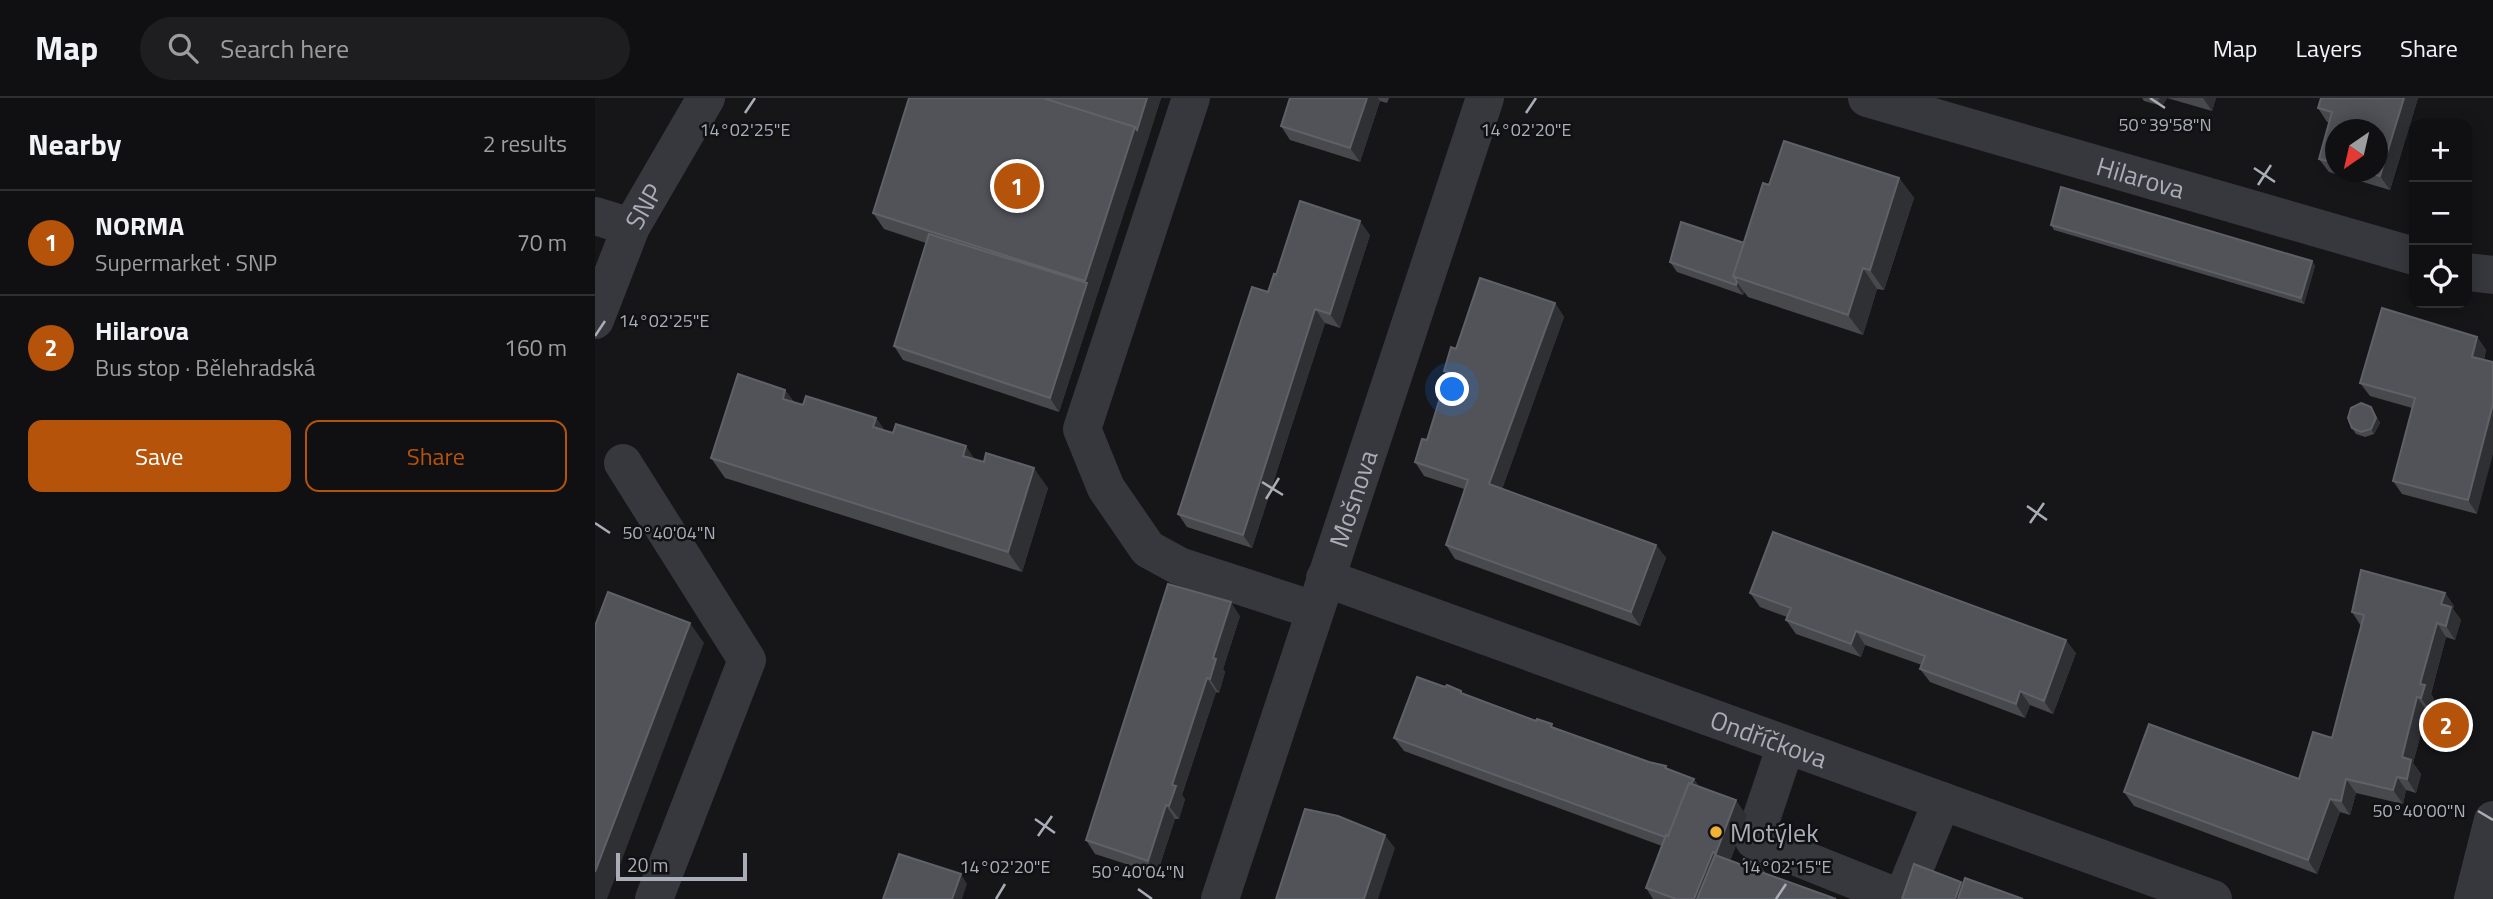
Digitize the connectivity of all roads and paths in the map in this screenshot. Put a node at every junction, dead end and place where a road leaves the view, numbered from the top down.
1 (706, 98) edge
2 (1191, 98) edge
3 (1485, 98) edge
4 (1867, 98) edge
5 (613, 221) edge
6 (2409, 255) edge
7 (2472, 273) edge
8 (2493, 275) edge
9 (595, 320) edge
10 (623, 463) dead end
11 (1320, 594) junction
12 (1786, 745) junction
13 (1942, 801) junction
14 (2493, 820) edge
15 (655, 899) edge
16 (1220, 899) edge
17 (2213, 899) edge
18 (2473, 899) edge

1 - 5 street, SNP
2 - 11 street, Ondříčkova
3 - 11 street, Mošnova
4 - 6 street, Hilarova
5 - 9 street, SNP
7 - 8 street
10 - 15 street
11 - 12 street, Ondříčkova
11 - 16 street, Mošnova
12 - 13 street, Ondříčkova
12 - 13 street
13 - 17 street, Ondříčkova
14 - 18 street

